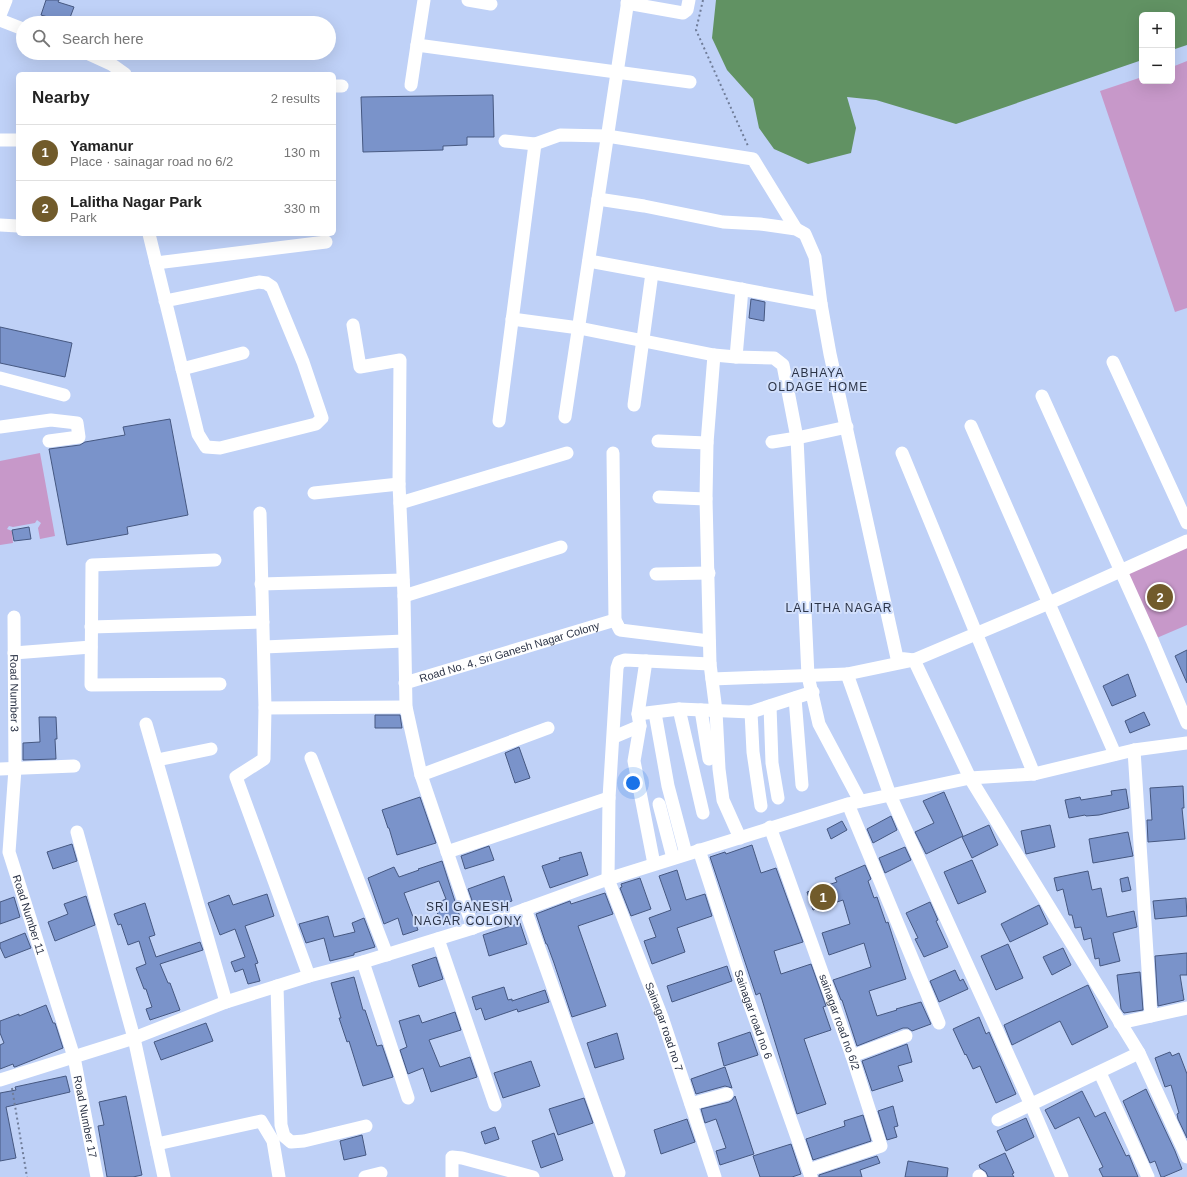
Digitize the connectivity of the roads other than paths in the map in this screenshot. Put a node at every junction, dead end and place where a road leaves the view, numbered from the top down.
1 (6, 0) edge
2 (424, 0) edge
3 (468, 0) edge
4 (689, 0) edge
5 (628, 1) edge
6 (491, 4) dead end
7 (0, 15) edge
8 (0, 20) edge
9 (16, 26) edge
10 (417, 45) junction
11 (102, 60) edge
12 (122, 72) edge
13 (617, 73) junction
14 (690, 82) dead end
15 (411, 85) dead end
16 (608, 136) junction
17 (0, 140) edge
18 (16, 140) edge
19 (505, 141) dead end
20 (535, 144) junction
21 (598, 199) junction
22 (0, 225) edge
23 (16, 226) edge
24 (796, 229) junction
25 (149, 236) edge
26 (326, 242) dead end
27 (589, 262) junction
28 (156, 263) junction
29 (652, 273) junction
30 (742, 289) junction
31 (165, 301) junction
32 (821, 304) junction
33 (512, 319) junction
34 (353, 325) dead end
35 (579, 328) junction
36 (643, 341) junction
37 (243, 353) dead end
38 (714, 355) junction
39 (736, 357) junction
40 (1113, 362) dead end
41 (182, 368) junction
42 (0, 378) edge
43 (64, 395) dead end
44 (1042, 396) dead end
45 (634, 405) dead end
46 (565, 417) dead end
47 (499, 421) dead end
48 (971, 426) dead end
49 (0, 427) edge
50 (847, 428) junction
51 (798, 438) junction
52 (48, 441) dead end
53 (658, 441) dead end
54 (772, 442) dead end
55 (707, 443) junction
56 (567, 453) dead end
57 (613, 453) dead end
58 (902, 453) dead end
59 (399, 484) junction
60 (314, 493) dead end
61 (659, 497) dead end
62 (706, 499) junction
63 (400, 503) junction
64 (260, 513) dead end
65 (1187, 523) edge
66 (1187, 541) edge
67 (561, 547) dead end
68 (215, 560) dead end
69 (1120, 570) junction
70 (709, 573) junction
71 (656, 574) dead end
72 (403, 580) junction
73 (261, 584) junction
74 (404, 596) junction
75 (1049, 603) junction
76 (14, 617) dead end
77 (615, 620) junction
78 (263, 622) junction
79 (91, 627) junction
80 (977, 633) junction
81 (404, 641) junction
82 (709, 641) junction
83 (91, 647) junction
84 (264, 647) junction
85 (14, 653) junction
86 (914, 660) junction
87 (646, 661) junction
88 (710, 664) junction
89 (847, 674) junction
90 (808, 676) junction
91 (712, 679) junction
92 (405, 683) junction
93 (220, 684) dead end
94 (813, 692) junction
95 (795, 698) junction
96 (770, 706) junction
97 (406, 707) junction
98 (266, 708) junction
99 (679, 709) junction
100 (701, 710) junction
101 (716, 711) junction
102 (751, 712) junction
103 (655, 713) junction
104 (639, 720) junction
105 (1187, 723) edge
106 (146, 724) dead end
107 (548, 728) dead end
108 (614, 737) junction
109 (1187, 743) edge
110 (211, 749) dead end
111 (1134, 750) junction
112 (1115, 754) junction
113 (312, 758) dead end
114 (708, 759) dead end
115 (156, 760) junction
116 (612, 761) junction
117 (634, 761) junction
118 (74, 766) dead end
119 (0, 769) edge
120 (16, 769) junction
121 (1034, 774) junction
122 (421, 775) junction
123 (970, 778) junction
124 (802, 785) dead end
125 (890, 795) junction
126 (609, 798) junction
127 (778, 798) dead end
128 (860, 801) junction
129 (659, 804) dead end
130 (848, 804) junction
131 (761, 806) dead end
132 (703, 813) dead end
133 (770, 827) junction
134 (77, 832) dead end
135 (740, 838) junction
136 (699, 850) junction
137 (447, 852) junction
138 (686, 854) junction
139 (673, 858) junction
140 (654, 864) junction
141 (608, 879) junction
142 (525, 909) junction
143 (472, 928) junction
144 (438, 939) junction
145 (387, 954) junction
146 (363, 962) junction
147 (309, 976) junction
148 (277, 986) junction
149 (226, 1002) junction
150 (1187, 1008) edge
151 (1151, 1016) junction
152 (939, 1023) dead end
153 (1120, 1023) junction
154 (906, 1036) dead end
155 (134, 1038) junction
156 (1139, 1053) junction
157 (852, 1056) junction
158 (74, 1057) junction
159 (1100, 1073) junction
160 (5, 1078) edge
161 (726, 1094) dead end
162 (408, 1098) dead end
163 (691, 1104) junction
164 (495, 1105) dead end
165 (1031, 1105) junction
166 (998, 1120) dead end
167 (366, 1126) dead end
168 (158, 1144) junction
169 (1187, 1157) edge
170 (381, 1173) dead end
171 (619, 1173) dead end
172 (810, 1174) edge
173 (97, 1177) edge
174 (164, 1177) edge
175 (279, 1177) edge
176 (364, 1177) edge
177 (452, 1177) edge
178 (533, 1177) edge
179 (715, 1177) edge
180 (1062, 1177) edge
181 (1148, 1177) edge

1 - 7 street
2 - 10 street
3 - 6 street
4 - 5 street
5 - 13 street
8 - 9 street
10 - 13 street
10 - 15 street
11 - 12 street
13 - 14 street
13 - 16 street
16 - 20 street
16 - 21 street
16 - 24 street
17 - 18 street
19 - 20 street
20 - 33 street
21 - 24 street
21 - 27 street
22 - 23 street
24 - 32 street
25 - 28 street
26 - 28 street
27 - 29 street
27 - 35 street
28 - 31 street
29 - 30 street
29 - 36 street
30 - 32 street
30 - 39 street
31 - 41 street
31 - 41 street
32 - 50 street
33 - 35 street
33 - 47 street
34 - 59 street
35 - 36 street
35 - 46 street
36 - 38 street
36 - 45 street
37 - 41 street
38 - 39 street
38 - 55 street
39 - 51 street
40 - 65 street
42 - 43 street
44 - 69 street
48 - 75 street
49 - 52 street
50 - 51 street
50 - 86 street
51 - 54 street
51 - 90 street
53 - 55 street
55 - 62 street
56 - 63 street
57 - 77 street
58 - 80 street
59 - 60 street
59 - 63 street
61 - 62 street
62 - 70 street
63 - 72 street
64 - 73 street
66 - 69 street
67 - 74 street
68 - 79 street
69 - 75 street
69 - 105 street
70 - 71 street
70 - 82 street
72 - 73 street
72 - 74 street
73 - 78 street
74 - 81 street
75 - 80 street
75 - 112 street
76 - 85 street, Road Number 3
77 - 82 street
77 - 92 street, Road No. 4, Sri Ganesh Nagar Colony
78 - 79 street
78 - 84 street
79 - 83 street
80 - 86 street
80 - 121 street
81 - 84 street
81 - 92 street
82 - 88 street
83 - 85 street
83 - 93 street
84 - 98 street
85 - 120 street, Road Number 3
86 - 89 street
86 - 123 street
87 - 88 street
87 - 104 street
87 - 108 street
88 - 91 street
89 - 90 street
89 - 125 street
90 - 91 street
90 - 94 street
91 - 101 street
92 - 97 street
94 - 95 street
94 - 128 street
95 - 96 street
95 - 124 street
96 - 102 street
96 - 127 street
97 - 98 street
97 - 122 street
98 - 147 street
99 - 100 street
99 - 103 street
99 - 132 street
100 - 101 street
100 - 114 street
101 - 102 street
101 - 135 street
102 - 131 street
103 - 104 street
103 - 138 street
104 - 108 street
104 - 117 street
106 - 115 street
107 - 122 street
108 - 116 street
109 - 111 street
110 - 115 street
111 - 112 street
111 - 151 street
112 - 121 street
113 - 145 street
115 - 149 street
116 - 117 street
116 - 126 street
117 - 140 street
118 - 120 street
119 - 120 street
120 - 158 street, Road Number 11
121 - 123 street
122 - 137 street
123 - 125 street
123 - 153 street
125 - 128 street
125 - 165 street
126 - 137 street
126 - 141 street
128 - 130 street
129 - 139 street
130 - 133 street
130 - 152 street
133 - 135 street
133 - 157 street, sainagar road no 6/2
134 - 155 street
135 - 136 street
136 - 138 street
136 - 172 street, Sainagar road no 6
137 - 143 street
138 - 139 street
139 - 140 street
140 - 141 street
141 - 142 street
141 - 163 street, Sainagar road no 7
142 - 143 street
142 - 171 street
143 - 144 street
144 - 145 street
144 - 164 street
145 - 146 street
146 - 147 street
146 - 162 street
147 - 148 street
148 - 149 street
148 - 167 street
149 - 155 street
150 - 151 street
151 - 153 street
153 - 156 street
154 - 157 street
155 - 158 street
155 - 168 street
156 - 159 street
156 - 169 street
157 - 172 street, sainagar road no 6/2
158 - 160 street
158 - 173 street, Road Number 17
159 - 165 street
159 - 181 street
161 - 163 street
163 - 179 street, Sainagar road no 7
165 - 166 street
165 - 180 street
168 - 174 street
168 - 175 street
170 - 176 street
177 - 178 street

